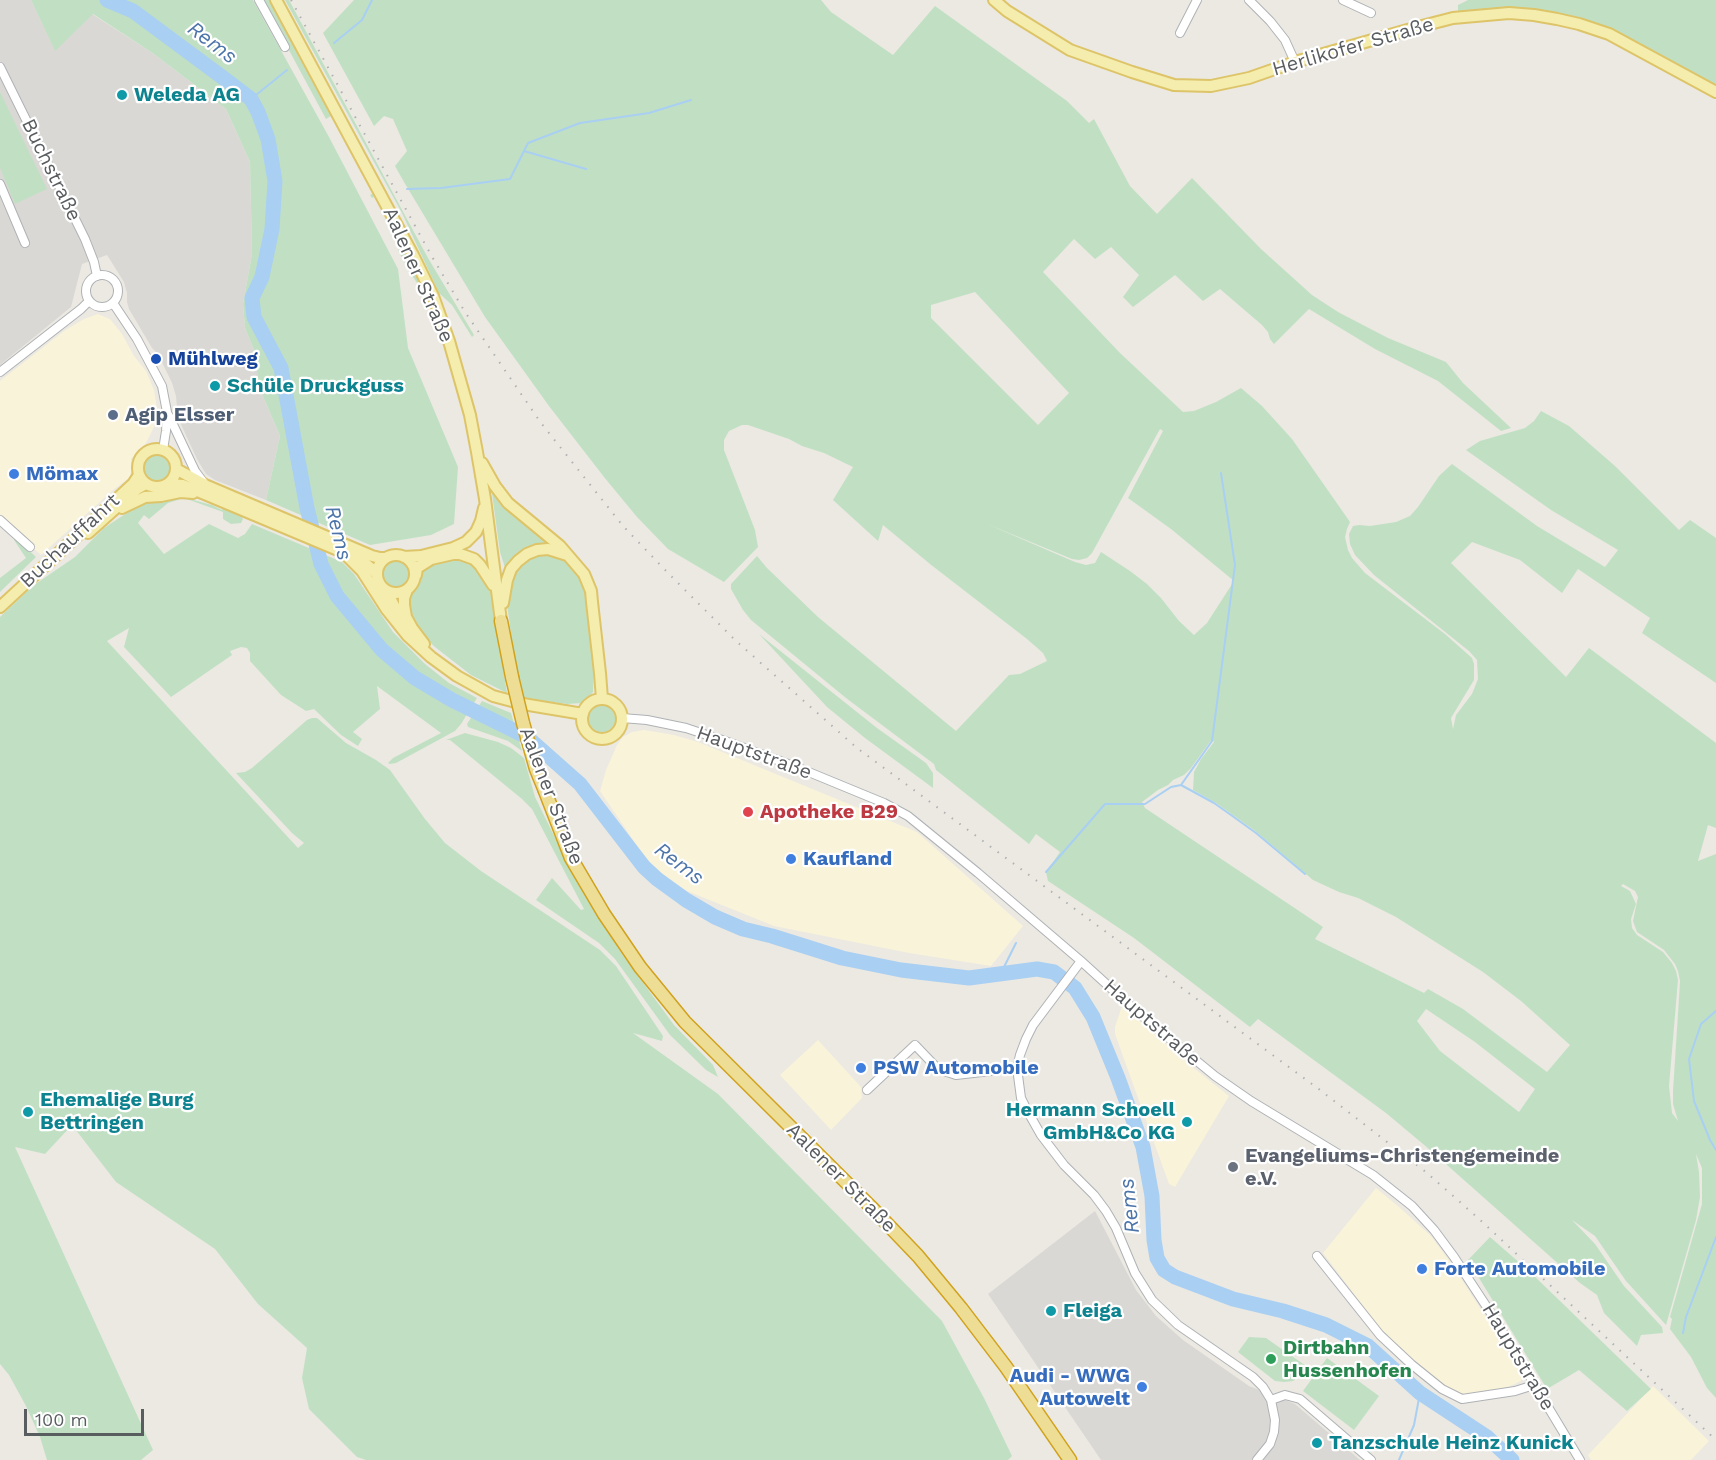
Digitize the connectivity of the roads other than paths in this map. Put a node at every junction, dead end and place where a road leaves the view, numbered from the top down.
1 (259, 0) edge
2 (276, 0) edge
3 (994, 0) edge
4 (1197, 0) edge
5 (1250, 0) edge
6 (1344, 0) edge
7 (1371, 13) dead end
8 (1180, 33) dead end
9 (285, 47) dead end
10 (1295, 62) junction
11 (0, 67) edge
12 (1716, 92) edge
13 (0, 184) edge
14 (25, 243) dead end
15 (97, 276) junction
16 (89, 301) junction
17 (113, 303) junction
18 (0, 372) edge
19 (167, 412) junction
20 (163, 450) junction
21 (477, 452) junction
22 (176, 469) junction
23 (143, 479) junction
24 (168, 484) junction
25 (204, 489) junction
26 (485, 499) junction
27 (106, 518) junction
28 (0, 520) edge
29 (337, 546) junction
30 (30, 547) dead end
31 (570, 556) junction
32 (56, 557) junction
33 (404, 557) junction
34 (387, 558) junction
35 (377, 575) junction
36 (416, 575) junction
37 (386, 590) junction
38 (407, 591) junction
39 (498, 599) junction
40 (0, 607) edge
41 (501, 621) junction
42 (414, 642) junction
43 (602, 699) junction
44 (515, 702) junction
45 (583, 714) junction
46 (622, 718) junction
47 (1081, 961) junction
48 (1017, 1068) junction
49 (867, 1090) dead end
50 (1317, 1256) dead end
51 (1534, 1385) junction
52 (1271, 1400) junction
53 (1070, 1460) edge
54 (1257, 1460) edge
55 (1371, 1460) edge
56 (1580, 1460) edge

1 - 9 street
2 - 21 main road, Aalener Straße
3 - 10 main road, Herlikofer Straße
4 - 8 street
5 - 10 street
6 - 7 street
10 - 12 main road, Herlikofer Straße
11 - 15 street, Buchstraße
13 - 14 street
15 - 16 street
15 - 17 street
16 - 17 street
16 - 18 street
17 - 19 street
19 - 20 street
19 - 25 street
20 - 22 main road
20 - 23 main road
21 - 26 main road, Aalener Straße
21 - 31 main road
22 - 24 main road
22 - 25 main road
23 - 24 main road
23 - 27 main road
23 - 32 main road, Buchauffahrt
24 - 25 main road
25 - 27 main road
25 - 29 main road
25 - 29 main road
26 - 33 main road
26 - 39 main road, Aalener Straße
27 - 32 main road
28 - 30 street
29 - 34 main road
29 - 35 main road
29 - 42 main road
31 - 41 main road
31 - 43 main road
32 - 40 main road, Buchauffahrt
33 - 34 main road
33 - 36 main road
34 - 35 main road
35 - 37 main road
36 - 38 main road
36 - 39 main road
37 - 38 main road
37 - 42 main road
38 - 44 main road
39 - 41 main road, Aalener Straße
41 - 53 highway, Aalener Straße, bridge
42 - 44 main road
43 - 45 main road
43 - 46 main road
44 - 45 main road
45 - 46 main road
46 - 47 street, Hauptstraße
47 - 48 street
47 - 51 street, Hauptstraße
48 - 49 street
48 - 52 street
50 - 51 street
51 - 56 street, Hauptstraße
52 - 54 street
52 - 55 street

